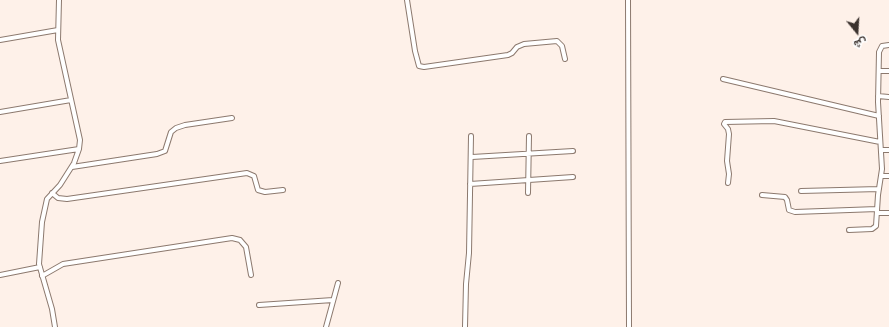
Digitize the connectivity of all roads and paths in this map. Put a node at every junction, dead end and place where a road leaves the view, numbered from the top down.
1 (59, 0) edge
2 (407, 0) edge
3 (628, 0) edge
4 (58, 30) junction
5 (0, 40) edge
6 (889, 45) edge
7 (565, 59) dead end
8 (879, 71) junction
9 (889, 71) edge
10 (723, 79) dead end
11 (878, 96) junction
12 (889, 96) edge
13 (71, 100) junction
14 (0, 112) edge
15 (879, 116) junction
16 (232, 118) dead end
17 (471, 136) dead end
18 (529, 136) dead end
19 (880, 142) junction
20 (79, 149) junction
21 (573, 150) dead end
22 (881, 150) junction
23 (889, 150) edge
24 (528, 153) junction
25 (472, 157) junction
26 (0, 161) edge
27 (72, 167) junction
28 (881, 176) junction
29 (889, 176) edge
30 (574, 177) dead end
31 (528, 180) junction
32 (728, 183) dead end
33 (470, 184) junction
34 (879, 189) junction
35 (283, 190) dead end
36 (801, 191) dead end
37 (52, 193) junction
38 (528, 193) dead end
39 (762, 195) dead end
40 (877, 211) junction
41 (889, 213) edge
42 (849, 230) dead end
43 (40, 267) junction
44 (0, 275) edge
45 (251, 275) dead end
46 (42, 276) junction
47 (338, 283) dead end
48 (333, 300) junction
49 (259, 305) dead end
50 (55, 327) edge
51 (326, 327) edge
52 (464, 327) edge
53 (628, 327) edge

1 - 4 street
2 - 7 street
3 - 53 street
4 - 5 street
4 - 13 street
6 - 8 street
8 - 9 street
8 - 11 street
10 - 15 street
11 - 12 street
11 - 15 street
13 - 14 street
13 - 20 street
15 - 19 street
16 - 27 street
17 - 25 street
18 - 24 street
19 - 22 street
19 - 32 street
20 - 26 street
20 - 27 street
21 - 24 street
22 - 23 street
22 - 28 street
24 - 25 street
24 - 31 street
25 - 33 street
27 - 37 street
28 - 29 street
28 - 34 street
30 - 31 street
31 - 33 street
31 - 38 street
33 - 52 street
34 - 36 street
34 - 40 street
35 - 37 street
37 - 43 street
39 - 40 street
40 - 41 street
40 - 42 street
43 - 44 street
43 - 46 street
45 - 46 street
46 - 50 street
47 - 48 street
48 - 49 street
48 - 51 street

